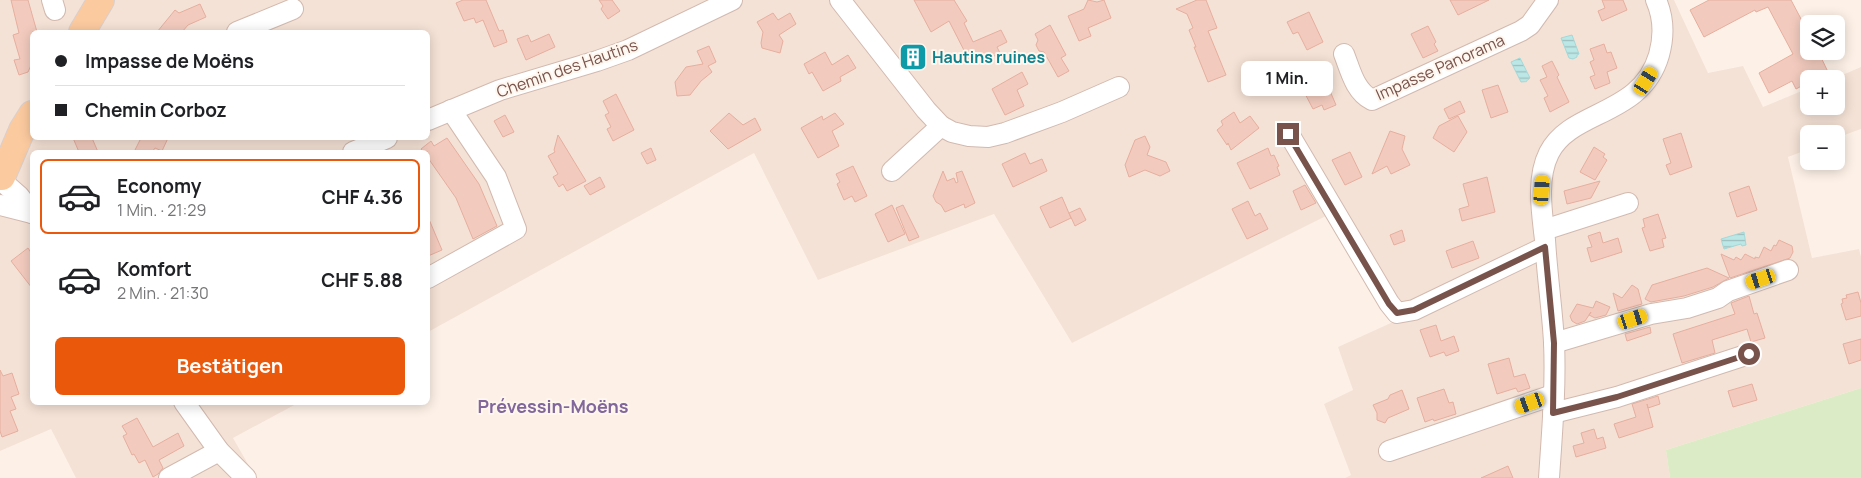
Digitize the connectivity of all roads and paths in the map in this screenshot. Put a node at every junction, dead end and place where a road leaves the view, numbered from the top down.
1 (101, 0) edge
2 (732, 0) edge
3 (840, 0) edge
4 (1548, 0) edge
5 (1656, 0) edge
6 (293, 9) dead end
7 (83, 30) edge
8 (242, 30) edge
9 (1344, 54) dead end
10 (1120, 87) dead end
11 (451, 110) junction
12 (430, 119) edge
13 (27, 122) edge
14 (941, 126) junction
15 (1288, 134) dead end
16 (382, 140) edge
17 (358, 150) edge
18 (0, 151) edge
19 (892, 171) dead end
20 (1, 187) edge
21 (1628, 203) dead end
22 (1545, 238) junction
23 (1788, 270) dead end
24 (430, 277) edge
25 (1554, 343) junction
26 (1749, 354) dead end
27 (1553, 404) junction
28 (186, 405) edge
29 (219, 450) junction
30 (1390, 451) dead end
31 (169, 478) edge
32 (246, 478) edge
33 (1549, 478) edge

1 - 7 main road
2 - 11 street, Chemin des Hautins
3 - 14 street
4 - 9 street, Impasse Panorama
5 - 22 street
6 - 8 street
10 - 14 street
11 - 12 street, Chemin des Hautins
11 - 24 street
13 - 18 main road
13 - 20 main road
14 - 19 street
15 - 22 street
16 - 17 street
21 - 22 street
22 - 25 street
23 - 25 street
25 - 27 street
26 - 27 street
27 - 30 street
27 - 33 street
28 - 29 street
29 - 31 street
29 - 32 street

